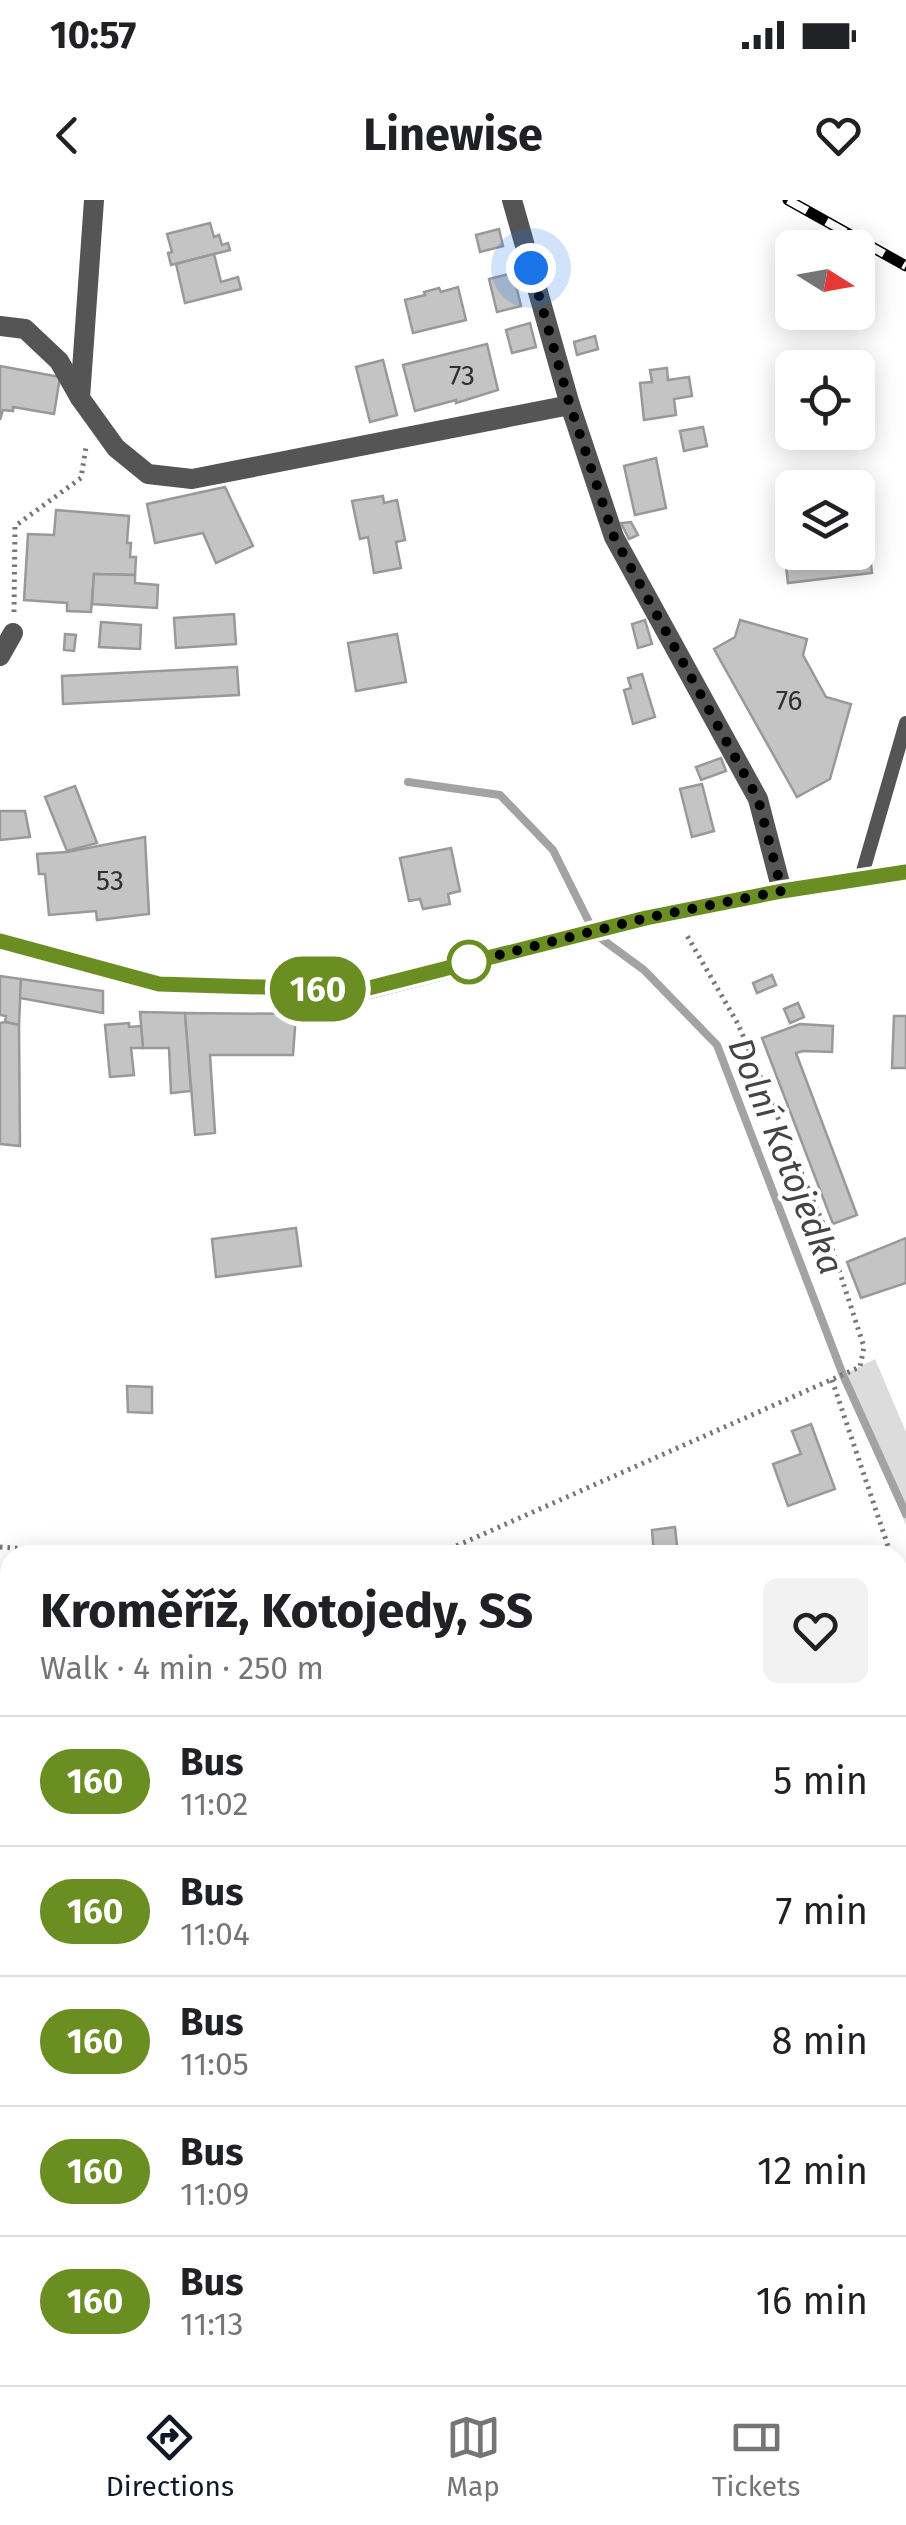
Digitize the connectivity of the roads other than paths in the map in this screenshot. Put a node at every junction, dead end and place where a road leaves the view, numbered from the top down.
1 (94, 200) edge
2 (512, 200) edge
3 (0, 326) edge
4 (570, 405) junction
5 (86, 406) junction
6 (13, 633) road end
7 (0, 656) edge
8 (906, 723) edge
9 (906, 872) edge
10 (861, 878) junction
11 (782, 891) junction
12 (0, 941) edge

1 - 5 street
2 - 4 street
3 - 5 street
4 - 5 street
4 - 11 street
6 - 7 street
8 - 10 lane
9 - 10 main road
10 - 11 main road
11 - 12 main road

